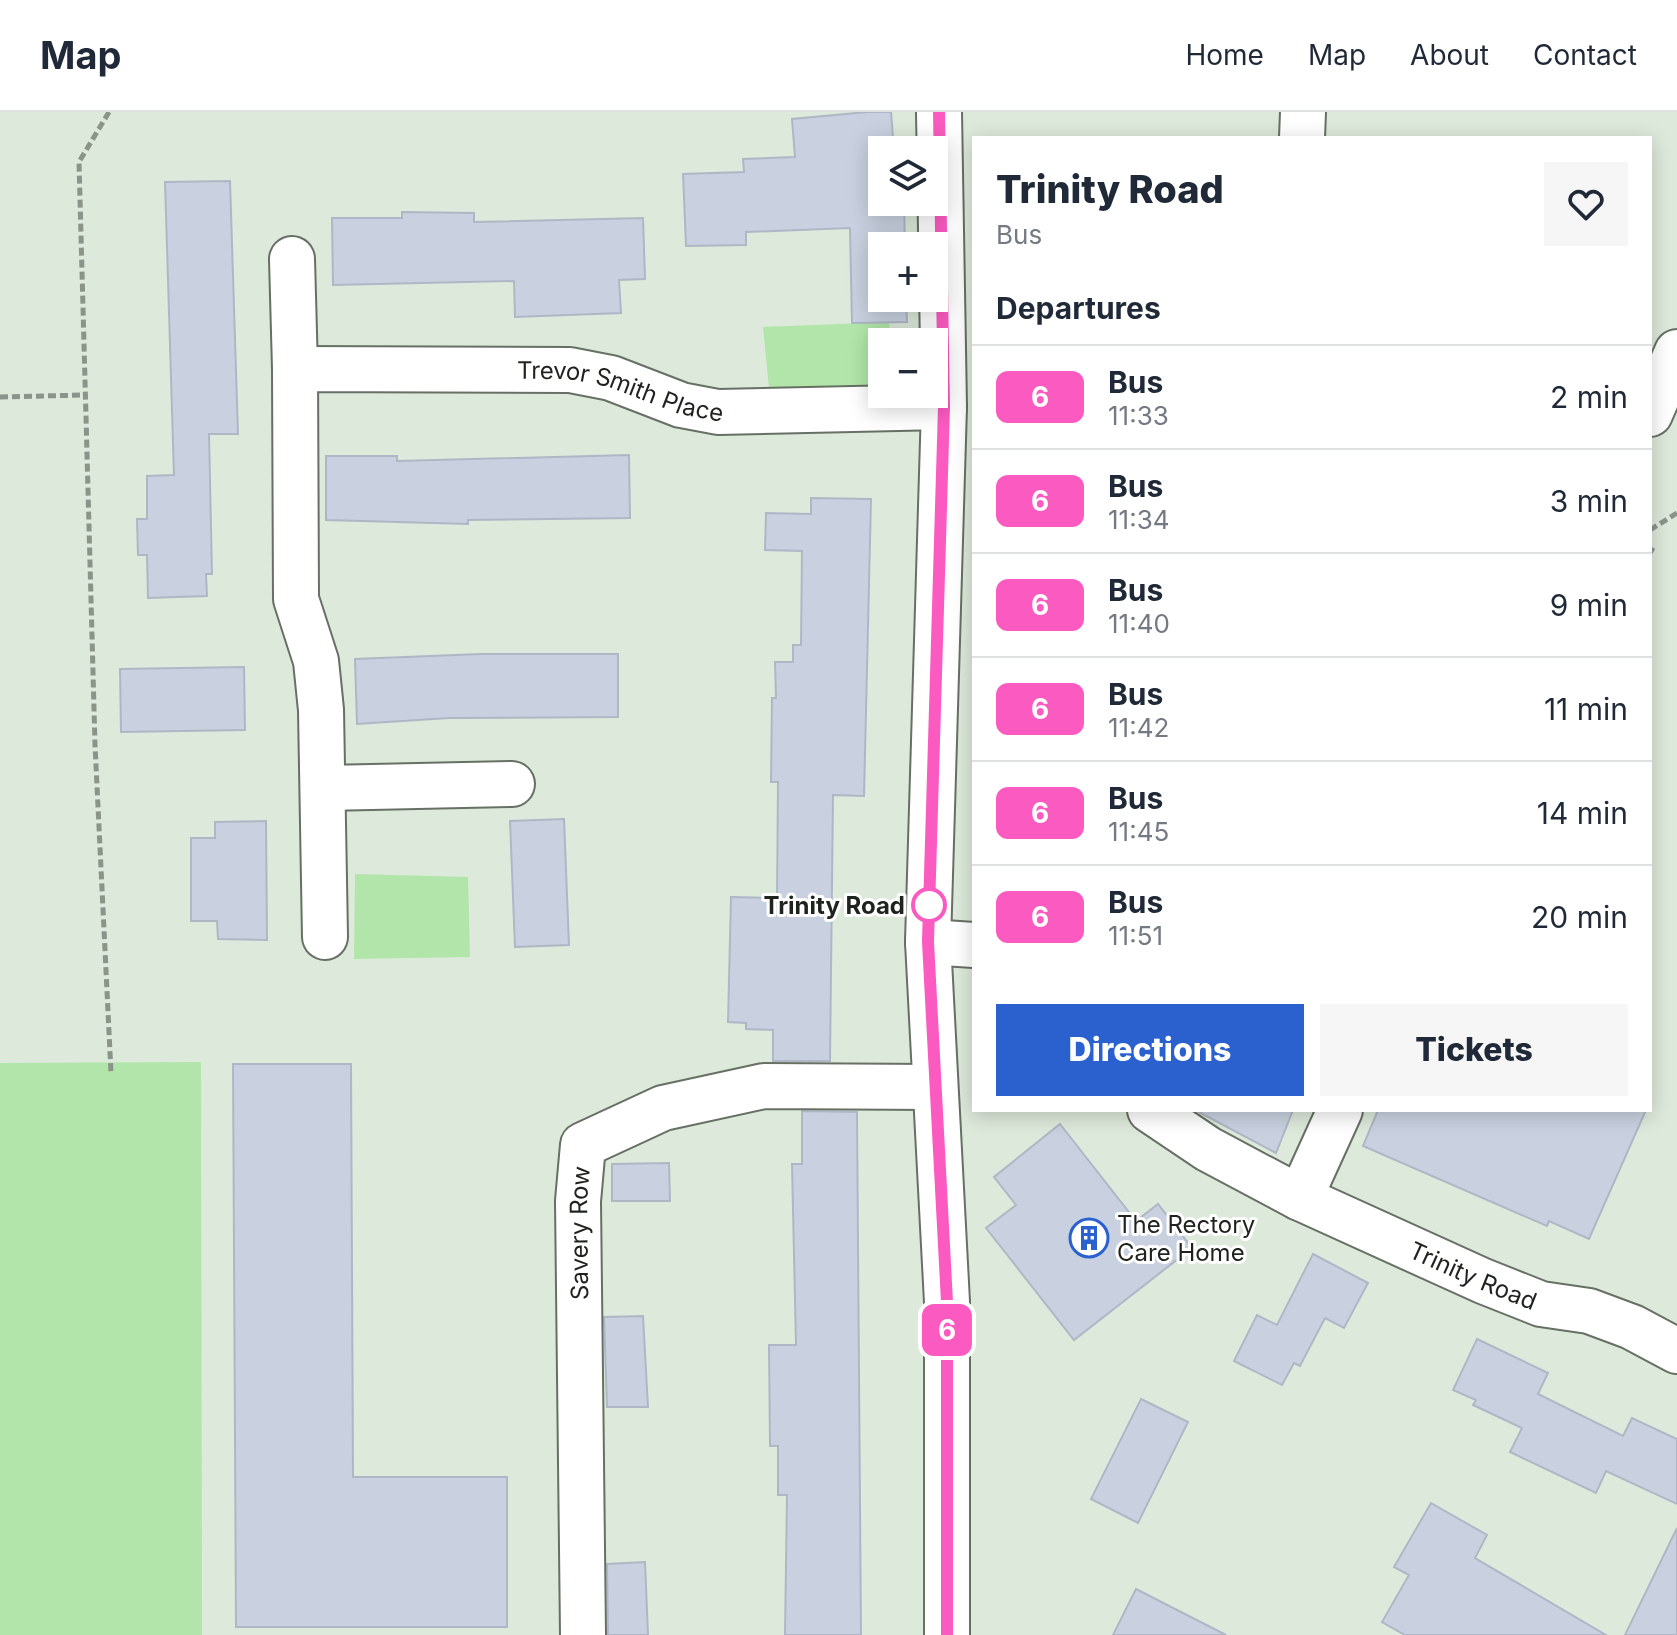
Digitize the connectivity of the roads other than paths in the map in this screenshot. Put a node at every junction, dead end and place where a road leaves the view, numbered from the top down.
1 (939, 112) edge
2 (1303, 112) edge
3 (1302, 136) edge
4 (292, 259) dead end
5 (943, 328) edge
6 (1674, 366) edge
7 (295, 369) junction
8 (909, 408) edge
9 (944, 408) edge
10 (1652, 410) edge
11 (512, 784) dead end
12 (325, 788) junction
13 (325, 937) dead end
14 (928, 942) junction
15 (972, 945) edge
16 (935, 1087) junction
17 (1153, 1112) edge
18 (1339, 1112) edge
19 (1300, 1198) junction
20 (1677, 1351) edge
21 (583, 1635) edge
22 (947, 1635) edge

1 - 5 street
2 - 3 street
4 - 7 street
6 - 10 street
7 - 8 street, Trevor Smith Place
7 - 12 street
9 - 14 street
11 - 12 street
12 - 13 street
14 - 15 street
14 - 16 street
16 - 21 street, Savery Row
16 - 22 street
17 - 19 street, Trinity Road
18 - 19 street
19 - 20 street, Trinity Road

